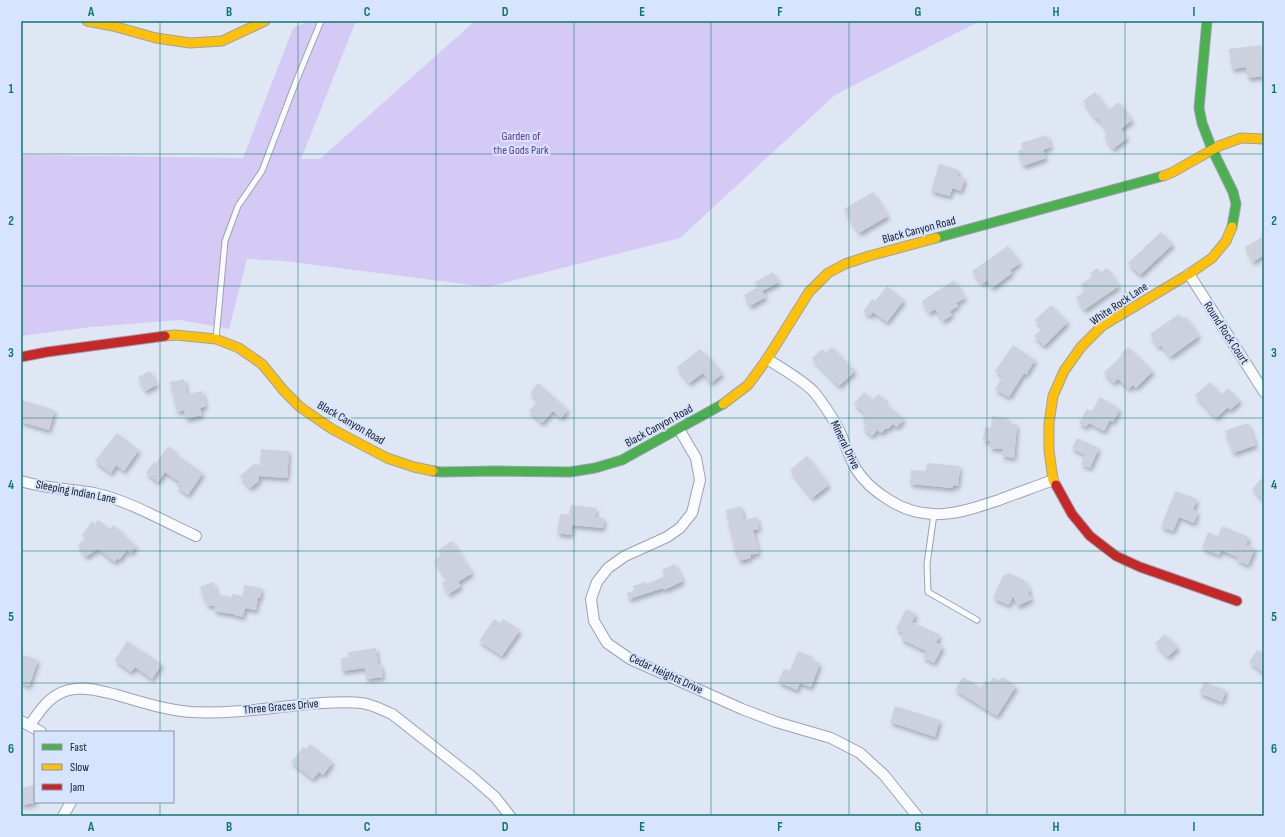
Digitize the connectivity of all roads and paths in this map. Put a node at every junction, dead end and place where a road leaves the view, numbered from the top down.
1 (87, 21) edge
2 (265, 21) edge
3 (321, 21) edge
4 (1207, 21) edge
5 (1264, 139) edge
6 (1212, 149) junction
7 (1189, 274) junction
8 (216, 339) junction
9 (21, 357) edge
10 (767, 359) junction
11 (1264, 392) edge
12 (679, 429) junction
13 (1053, 480) junction
14 (21, 481) edge
15 (934, 514) junction
16 (196, 536) dead end
17 (1237, 601) dead end
18 (976, 620) dead end
19 (26, 723) edge
20 (39, 731) edge
21 (70, 803) edge
22 (63, 816) edge
23 (510, 816) edge
24 (917, 816) edge

1 - 2 street
3 - 8 lane
4 - 6 street, White Rock Lane
5 - 6 street, Black Canyon Road
6 - 7 street, White Rock Lane
6 - 10 street, Black Canyon Road
7 - 11 street, Round Rock Court
7 - 13 street, White Rock Lane
8 - 9 street, Black Canyon Road
8 - 12 street, Black Canyon Road
10 - 12 street, Black Canyon Road
10 - 15 street, Mineral Drive
12 - 24 street, Cedar Heights Drive
13 - 15 street, Mineral Drive
13 - 17 street, White Rock Lane
14 - 16 street, Sleeping Indian Lane
15 - 18 lane
19 - 20 street
19 - 23 street, Three Graces Drive
21 - 22 street

